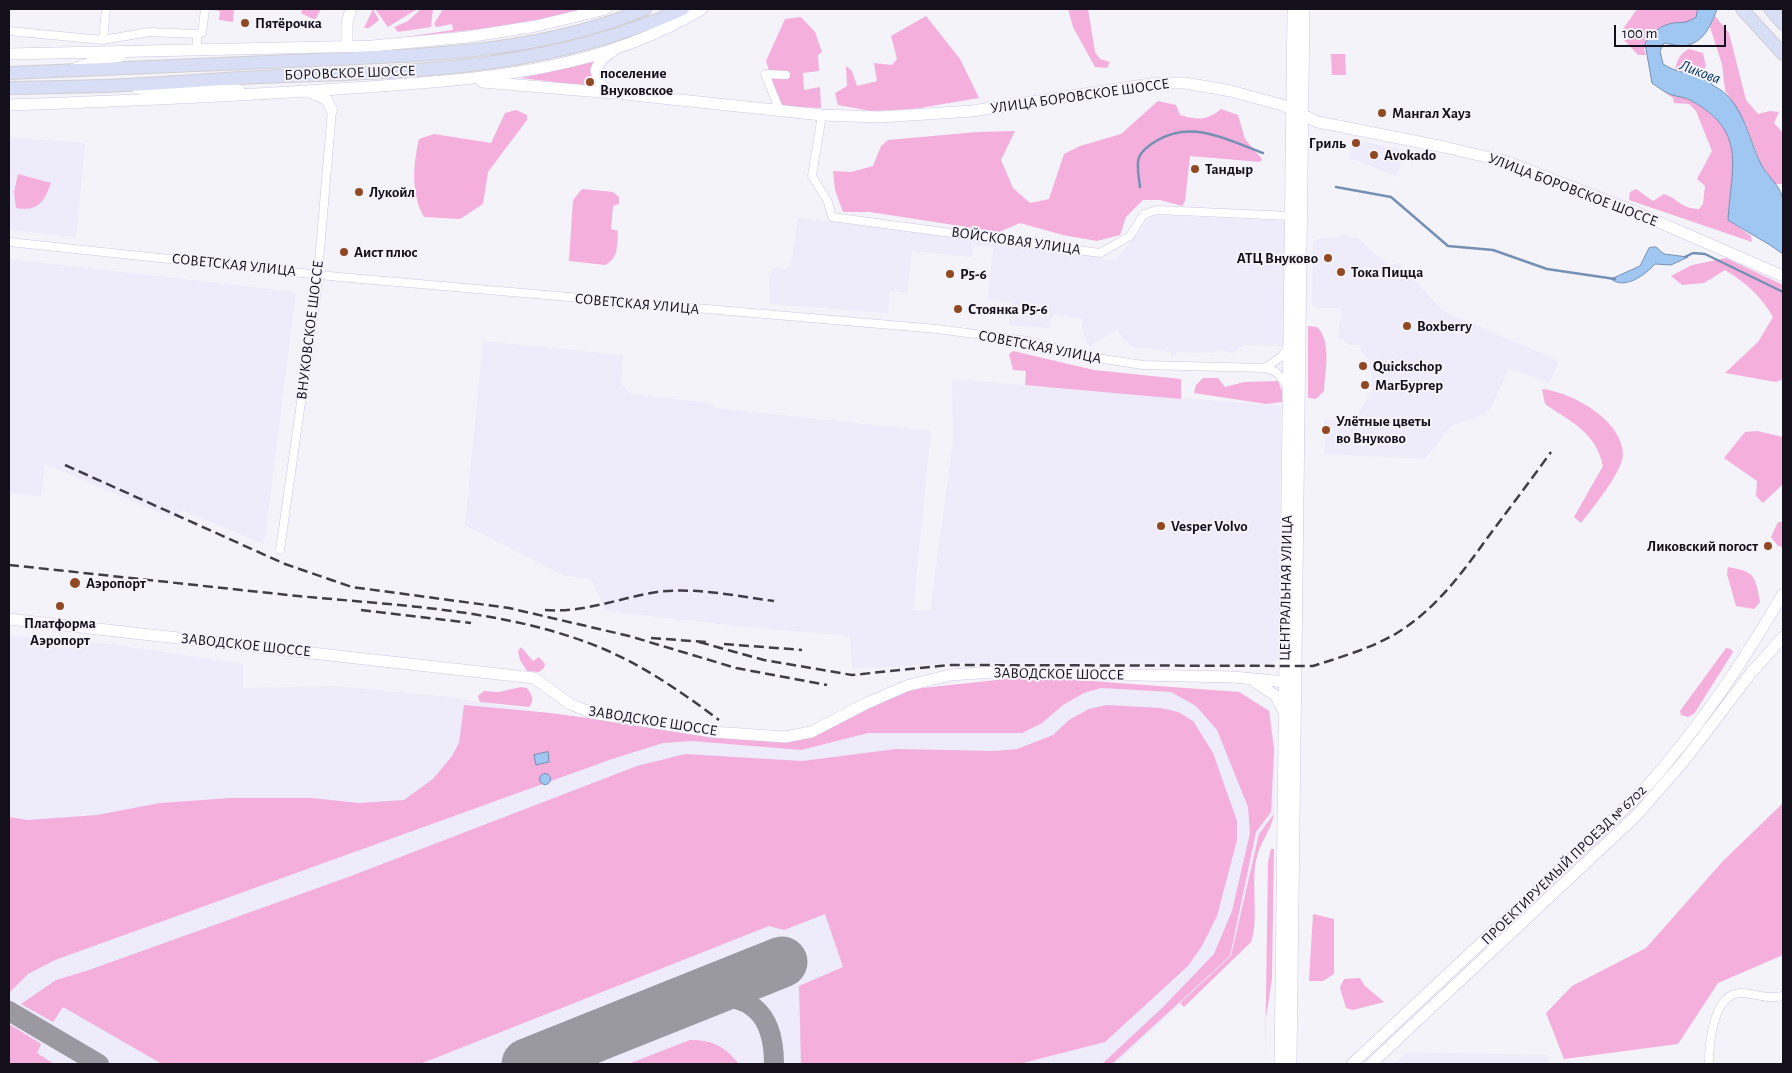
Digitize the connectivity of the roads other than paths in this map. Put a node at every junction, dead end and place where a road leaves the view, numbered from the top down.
1 (106, 9) edge
2 (205, 9) edge
3 (351, 9) edge
4 (606, 9) edge
5 (645, 9) edge
6 (683, 9) edge
7 (702, 9) edge
8 (1294, 9) edge
9 (1304, 9) edge
10 (1742, 9) edge
11 (1770, 9) edge
12 (1781, 21) edge
13 (9, 31) edge
14 (197, 34) junction
15 (103, 40) junction
16 (347, 46) junction
17 (196, 48) junction
18 (614, 49) junction
19 (150, 51) junction
20 (9, 54) edge
21 (1783, 54) edge
22 (70, 70) junction
23 (9, 73) edge
24 (786, 75) dead end
25 (466, 81) junction
26 (124, 85) junction
27 (9, 88) edge
28 (351, 88) junction
29 (304, 91) junction
30 (273, 93) junction
31 (624, 94) junction
32 (9, 105) edge
33 (332, 110) junction
34 (780, 111) junction
35 (1292, 111) junction
36 (822, 115) junction
37 (1303, 117) junction
38 (1291, 216) junction
39 (9, 242) edge
40 (1748, 259) junction
41 (1783, 270) edge
42 (319, 274) junction
43 (1783, 276) edge
44 (1290, 345) junction
45 (1265, 368) junction
46 (1289, 389) junction
47 (280, 550) dead end
48 (1783, 594) edge
49 (9, 619) edge
50 (1783, 637) edge
51 (1247, 679) junction
52 (1285, 682) junction
53 (1295, 689) junction
54 (1285, 714) junction
55 (1783, 996) edge
56 (1280, 1064) edge
57 (1291, 1064) edge
58 (1352, 1064) edge
59 (1371, 1064) edge
60 (1709, 1064) edge

1 - 15 street
2 - 14 street
3 - 16 street
4 - 16 street
5 - 22 main road, БОРОВСКОЕ ШОССЕ
6 - 26 main road, БОРОВСКОЕ ШОССЕ
7 - 18 street
8 - 35 street, ЦЕНТРАЛЬНАЯ УЛИЦА
9 - 37 street, ЦЕНТРАЛЬНАЯ УЛИЦА
10 - 21 main road
11 - 12 main road
13 - 15 street
14 - 15 street
14 - 17 street
16 - 17 street
17 - 19 street
18 - 25 street
18 - 31 street
19 - 20 street
19 - 22 street
22 - 23 main road, БОРОВСКОЕ ШОССЕ
24 - 34 street
25 - 28 street
25 - 31 street, УЛИЦА БОРОВСКОЕ ШОССЕ
26 - 27 main road, БОРОВСКОЕ ШОССЕ
26 - 30 street
28 - 29 street
28 - 33 street
29 - 30 street
29 - 33 street
30 - 32 street
31 - 34 street, УЛИЦА БОРОВСКОЕ ШОССЕ
33 - 42 street, ВНУКОВСКОЕ ШОССЕ
34 - 36 street, УЛИЦА БОРОВСКОЕ ШОССЕ
35 - 36 street, УЛИЦА БОРОВСКОЕ ШОССЕ
35 - 37 street, УЛИЦА БОРОВСКОЕ ШОССЕ
35 - 38 street, ЦЕНТРАЛЬНАЯ УЛИЦА
36 - 38 street, ВОЙСКОВАЯ УЛИЦА
37 - 40 street, УЛИЦА БОРОВСКОЕ ШОССЕ
37 - 53 street, ЦЕНТРАЛЬНАЯ УЛИЦА
38 - 44 street, ЦЕНТРАЛЬНАЯ УЛИЦА
39 - 42 street, СОВЕТСКАЯ УЛИЦА
40 - 41 street
40 - 43 street
42 - 45 street, СОВЕТСКАЯ УЛИЦА
42 - 47 street, ВНУКОВСКОЕ ШОССЕ
44 - 45 street
44 - 46 street, ЦЕНТРАЛЬНАЯ УЛИЦА
45 - 46 street
46 - 52 street, ЦЕНТРАЛЬНАЯ УЛИЦА
48 - 58 street, ПРОЕКТИРУЕМЫЙ ПРОЕЗД № 6702
49 - 51 street, ЗАВОДСКОЕ ШОССЕ
50 - 59 street, ПРОЕКТИРУЕМЫЙ ПРОЕЗД № 6702
51 - 52 street, ЗАВОДСКОЕ ШОССЕ
51 - 54 street
52 - 53 street
52 - 54 street, ЦЕНТРАЛЬНАЯ УЛИЦА
53 - 57 street, ЦЕНТРАЛЬНАЯ УЛИЦА
54 - 56 street, ЦЕНТРАЛЬНАЯ УЛИЦА
55 - 60 street

